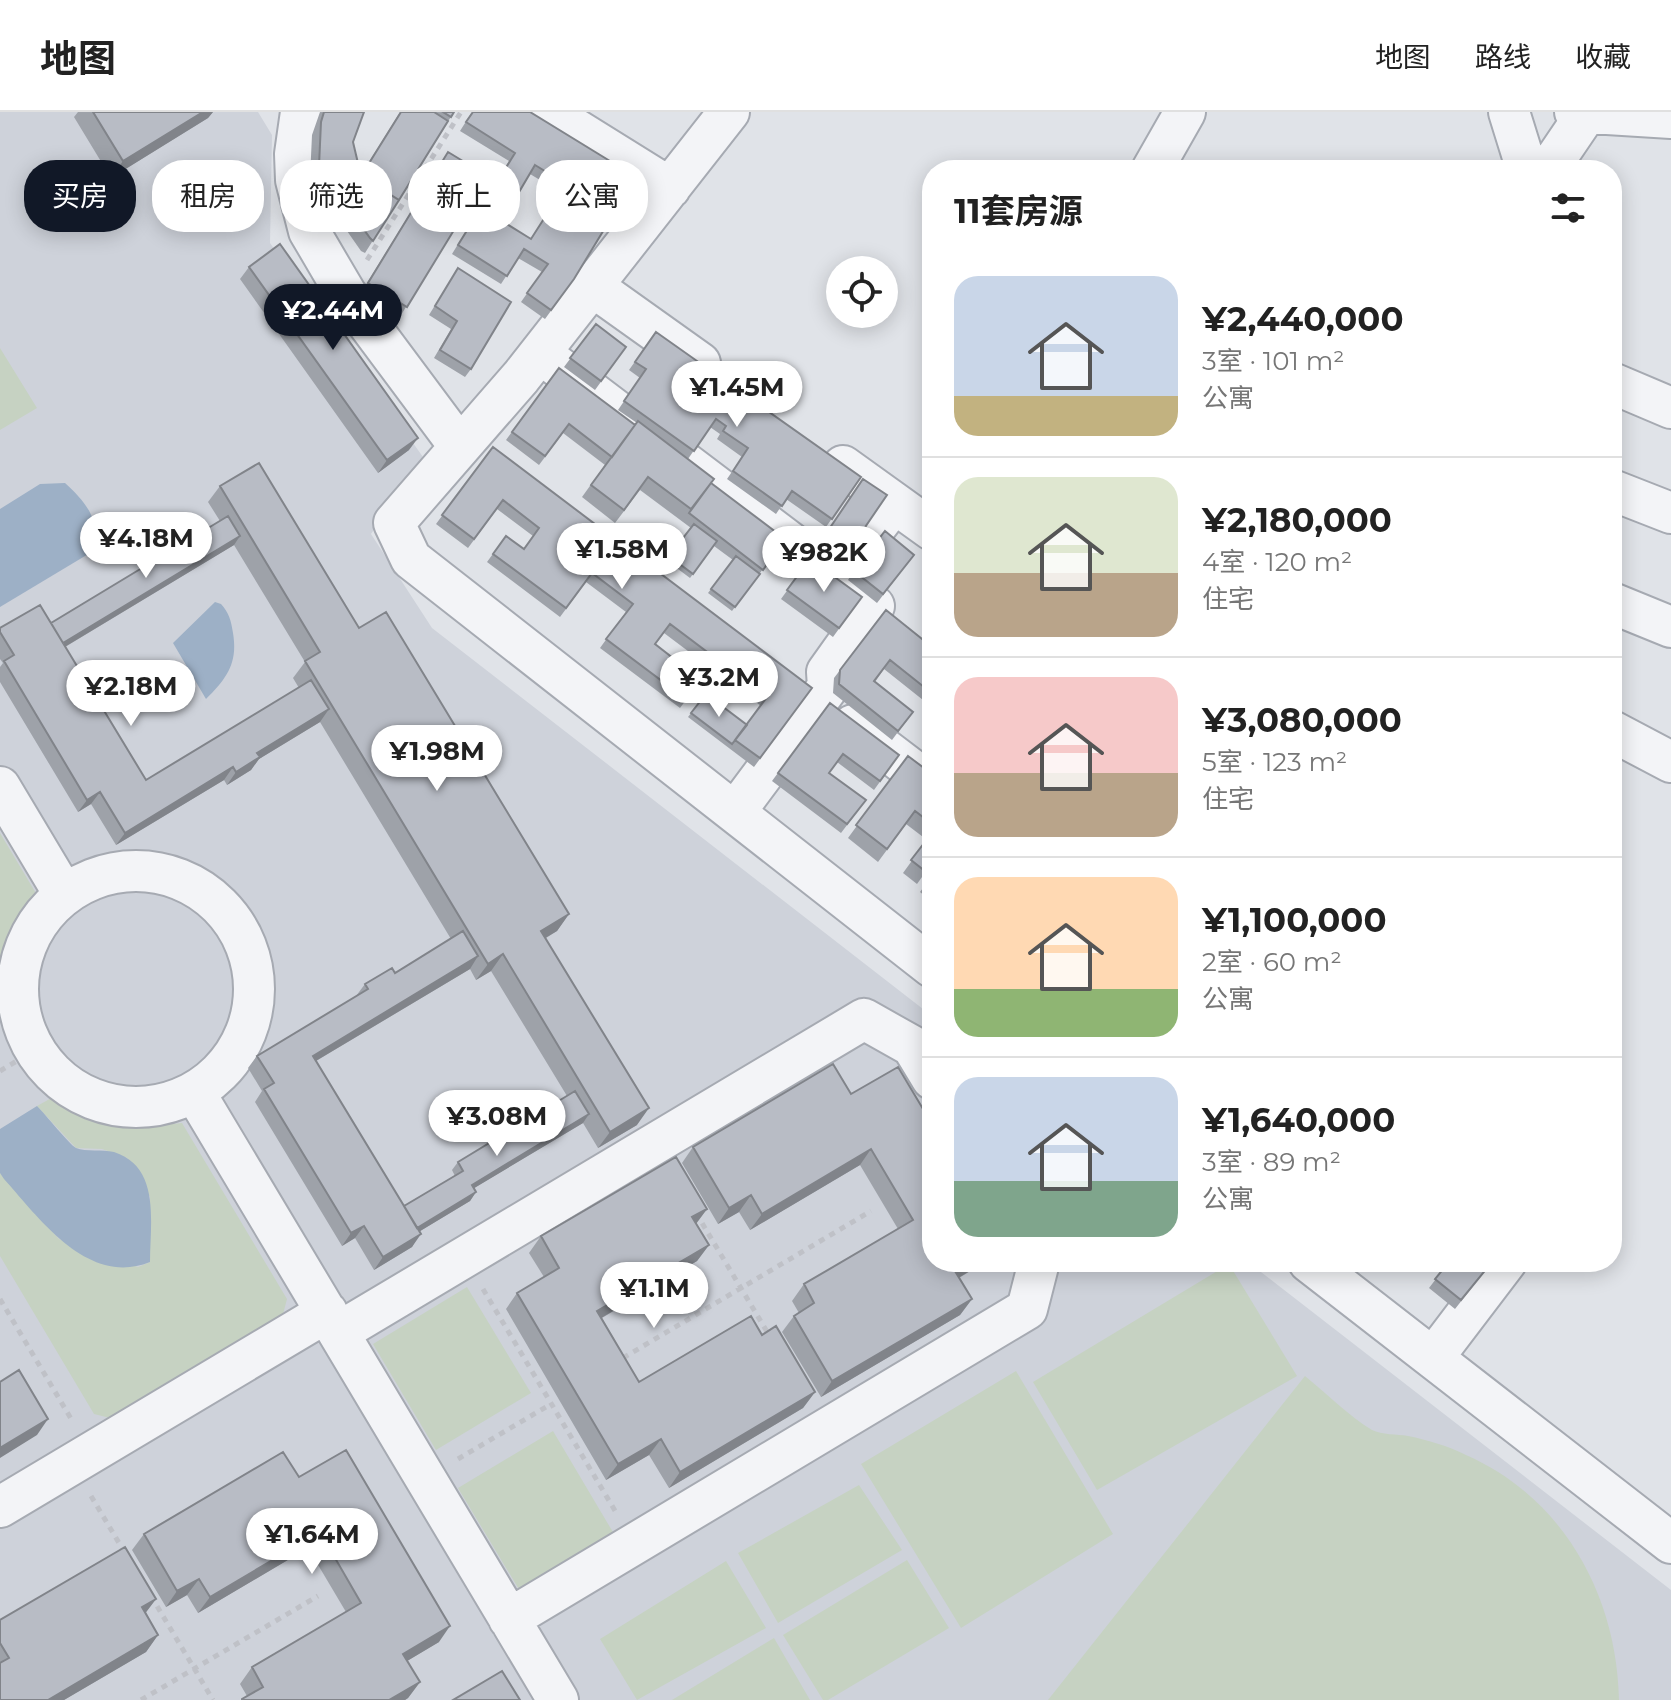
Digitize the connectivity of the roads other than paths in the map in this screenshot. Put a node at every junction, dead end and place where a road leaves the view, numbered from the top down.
1 (301, 112) edge
2 (548, 112) edge
3 (729, 112) edge
4 (1185, 112) edge
5 (1509, 112) edge
6 (1581, 113) edge
7 (1671, 114) edge
8 (1158, 160) edge
9 (1524, 160) edge
10 (1554, 160) edge
11 (670, 188) junction
12 (592, 286) junction
13 (540, 353) junction
14 (731, 385) edge
15 (1622, 387) edge
16 (1671, 408) edge
17 (476, 445) junction
18 (819, 449) edge
19 (1622, 494) edge
20 (894, 503) junction
21 (1671, 513) edge
22 (922, 523) edge
23 (837, 578) junction
24 (1622, 607) edge
25 (1671, 627) edge
26 (806, 690) junction
27 (1622, 736) edge
28 (1669, 760) edge
29 (922, 777) edge
30 (0, 787) edge
31 (735, 812) junction
32 (64, 894) junction
33 (922, 959) edge
34 (922, 1062) edge
35 (195, 1093) junction
36 (1036, 1272) edge
37 (1322, 1272) edge
38 (1498, 1272) edge
39 (333, 1322) junction
40 (1433, 1358) junction
41 (0, 1507) edge
42 (1666, 1529) edge
43 (509, 1619) junction
44 (558, 1700) edge

1 - 17 street
2 - 11 street
3 - 11 street
4 - 8 street
5 - 9 street
6 - 7 street
6 - 10 street
11 - 12 street
12 - 13 street
12 - 14 street
13 - 17 street
13 - 23 street
15 - 16 street
17 - 31 street
18 - 20 street
19 - 21 street
20 - 22 street
20 - 23 street
23 - 26 street
24 - 25 street
26 - 29 street
26 - 31 street
27 - 28 street
30 - 32 street
31 - 33 street
32 - 35 street
32 - 35 street
34 - 39 street
35 - 39 street
36 - 43 street
37 - 40 street
38 - 40 street
39 - 41 street
39 - 43 street
40 - 42 street
43 - 44 street

